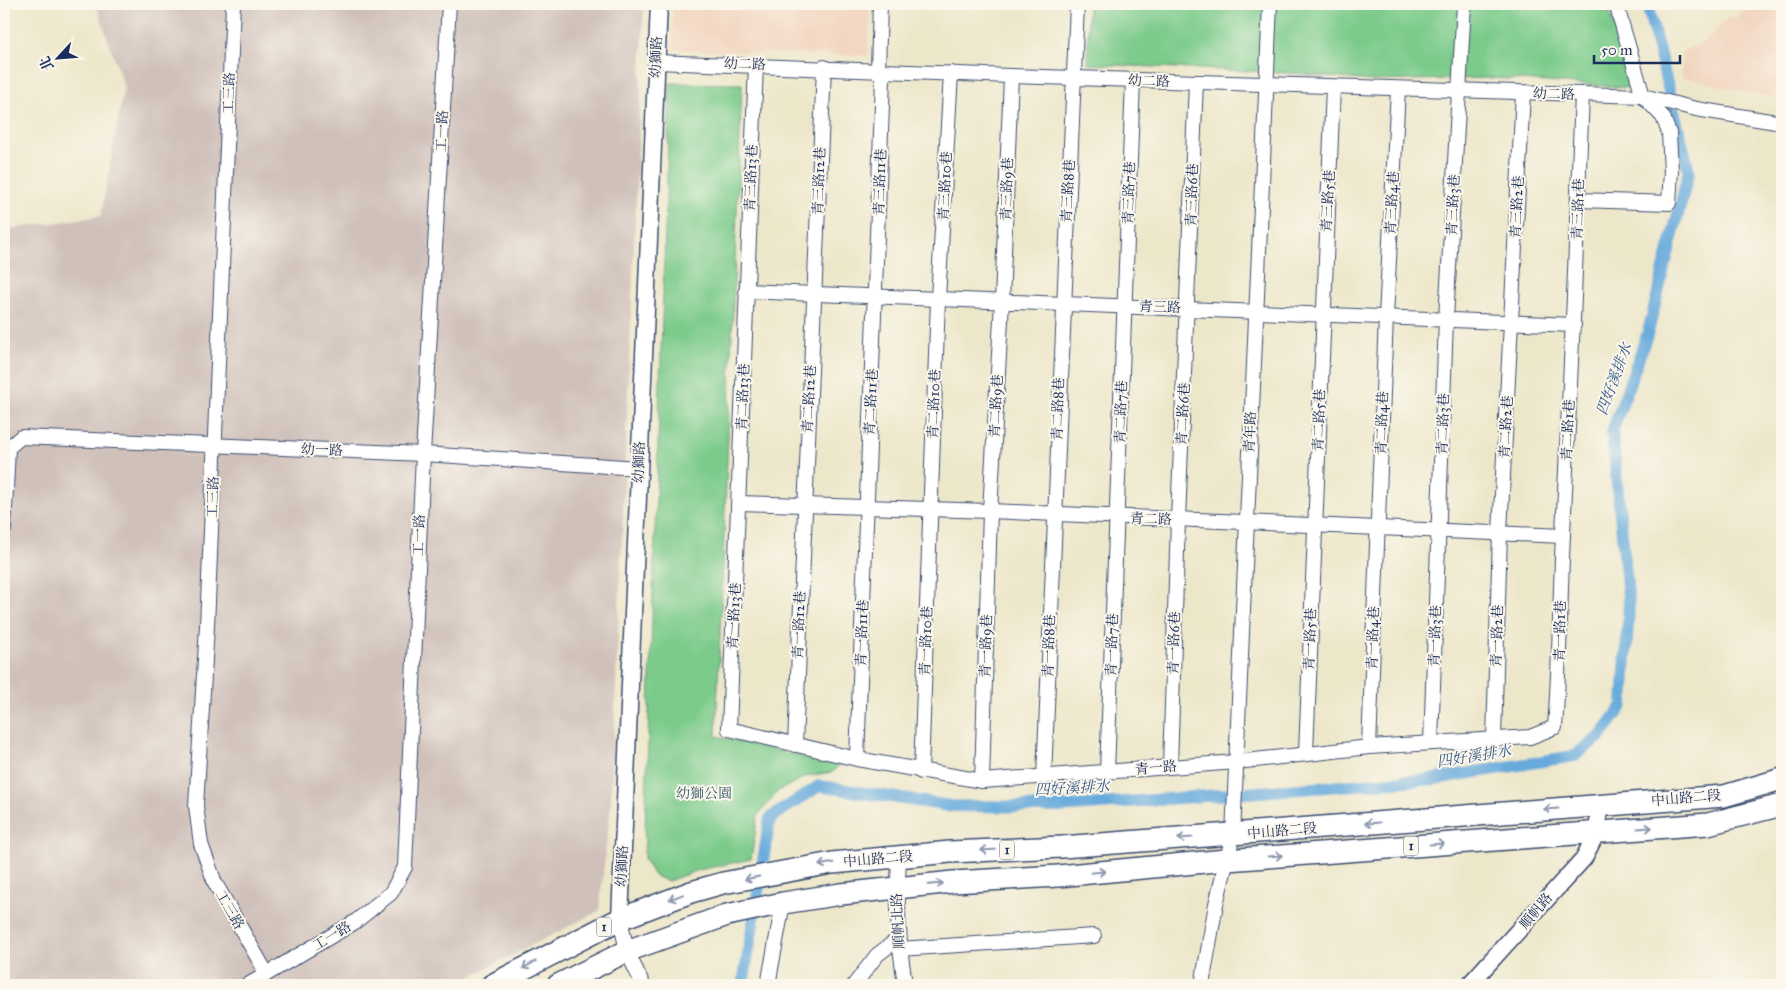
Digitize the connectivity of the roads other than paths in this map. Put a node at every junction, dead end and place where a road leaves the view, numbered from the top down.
1 (233, 4) edge
2 (449, 4) edge
3 (659, 4) edge
4 (880, 4) edge
5 (1077, 4) edge
6 (1270, 4) edge
7 (1464, 4) edge
8 (1616, 4) edge
9 (656, 62) junction
10 (756, 65) junction
11 (824, 67) junction
12 (878, 70) junction
13 (951, 73) junction
14 (1011, 76) junction
15 (1074, 78) junction
16 (1133, 80) junction
17 (1196, 82) junction
18 (1265, 84) junction
19 (1333, 86) junction
20 (1398, 89) junction
21 (1459, 91) junction
22 (1523, 93) junction
23 (1582, 94) junction
24 (1643, 96) junction
25 (1782, 123) edge
26 (1578, 200) junction
27 (746, 291) junction
28 (815, 294) junction
29 (876, 296) junction
30 (938, 299) junction
31 (1002, 302) junction
32 (1063, 304) junction
33 (1125, 306) junction
34 (1188, 308) junction
35 (1256, 310) junction
36 (1323, 314) junction
37 (1386, 317) junction
38 (1446, 319) junction
39 (1512, 322) junction
40 (1574, 324) junction
41 (215, 446) junction
42 (423, 454) junction
43 (639, 468) junction
44 (739, 503) junction
45 (804, 505) junction
46 (867, 507) junction
47 (930, 509) junction
48 (990, 511) junction
49 (1054, 515) junction
50 (1117, 518) junction
51 (1178, 520) junction
52 (1246, 522) junction
53 (1314, 525) junction
54 (4, 528) edge
55 (1378, 528) junction
56 (1439, 530) junction
57 (1500, 532) junction
58 (1563, 536) junction
59 (1555, 727) joint
60 (729, 729) joint
61 (1494, 739) junction
62 (1430, 743) junction
63 (795, 745) junction
64 (1369, 747) junction
65 (1306, 753) junction
66 (857, 759) junction
67 (1237, 762) junction
68 (1170, 766) junction
69 (921, 772) junction
70 (1107, 772) junction
71 (1044, 777) junction
72 (1782, 779) edge
73 (982, 781) junction
74 (1600, 805) junction
75 (1782, 805) edge
76 (1597, 832) junction
77 (1233, 835) junction
78 (899, 857) junction
79 (1226, 860) junction
80 (897, 887) junction
81 (783, 903) junction
82 (620, 919) junction
83 (1094, 936) dead end
84 (898, 944) junction
85 (627, 951) junction
86 (267, 974) junction
87 (248, 985) edge
88 (492, 985) edge
89 (558, 985) edge
90 (643, 985) edge
91 (768, 985) edge
92 (854, 985) edge
93 (904, 985) edge
94 (1202, 985) edge
95 (1469, 985) edge

1 - 41 street, 工三路
2 - 42 street, 工一路
3 - 9 street, 幼獅路
4 - 12 street, 青三路11巷
5 - 15 street, 青三路8巷
6 - 18 street, 青年路
7 - 21 street, 青三路3巷
8 - 24 street
9 - 10 street, 幼二路
9 - 43 street, 幼獅路
10 - 11 street, 幼二路
10 - 27 street, 青三路13巷
11 - 12 street, 幼二路
11 - 28 street, 青三路12巷
12 - 13 street, 幼二路
12 - 29 street, 青三路11巷
13 - 14 street, 幼二路
13 - 30 street, 青三路10巷
14 - 15 street, 幼二路
14 - 31 street, 青三路9巷
15 - 16 street, 幼二路
15 - 32 street, 青三路8巷
16 - 17 street, 幼二路
16 - 33 street, 青三路7巷
17 - 18 street, 幼二路
17 - 34 street, 青三路6巷
18 - 19 street, 幼二路
18 - 35 street, 青年路
19 - 20 street, 幼二路
19 - 36 street, 青三路5巷
20 - 21 street, 幼二路
20 - 37 street, 青三路4巷
21 - 22 street, 幼二路
21 - 38 street, 青三路3巷
22 - 23 street, 幼二路
22 - 39 street, 青三路2巷
23 - 24 street, 幼二路
23 - 26 street, 青三路1巷
24 - 25 street, 幼二路
24 - 26 street
26 - 40 street, 青三路1巷
27 - 28 street, 青三路
27 - 44 street, 青二路13巷
28 - 29 street, 青三路
28 - 45 street, 青二路12巷
29 - 30 street, 青三路
29 - 46 street, 青二路11巷
30 - 31 street, 青三路
30 - 47 street, 青二路10巷
31 - 32 street, 青三路
31 - 48 street, 青二路9巷
32 - 33 street, 青三路
32 - 49 street, 青二路8巷
33 - 34 street, 青三路
33 - 50 street, 青二路7巷
34 - 35 street, 青三路
34 - 51 street, 青二路6巷
35 - 36 street, 青三路
35 - 52 street, 青年路
36 - 37 street, 青三路
36 - 53 street, 青二路5巷
37 - 38 street, 青三路
37 - 55 street, 青二路4巷
38 - 39 street, 青三路
38 - 56 street, 青二路3巷
39 - 40 street, 青三路
39 - 57 street, 青二路2巷
40 - 58 street, 青二路1巷
41 - 42 street, 幼一路
41 - 54 street, 幼一路
41 - 86 street, 工三路
42 - 43 street, 幼一路
42 - 86 street, 工一路
43 - 82 street, 幼獅路
44 - 45 street, 青二路
44 - 60 street, 青一路13巷
45 - 46 street, 青二路
45 - 63 street, 青一路12巷
46 - 47 street, 青二路
46 - 66 street, 青一路11巷
47 - 48 street, 青二路
47 - 69 street, 青一路10巷
48 - 49 street, 青二路
48 - 73 street, 青一路9巷
49 - 50 street, 青二路
49 - 71 street, 青一路8巷
50 - 51 street, 青二路
50 - 70 street, 青一路7巷
51 - 52 street, 青二路
51 - 68 street, 青一路6巷
52 - 53 street, 青二路
52 - 67 street, 青年路
53 - 55 street, 青二路
53 - 65 street, 青一路5巷
55 - 56 street, 青二路
55 - 64 street, 青一路4巷
56 - 57 street, 青二路
56 - 62 street, 青一路3巷
57 - 58 street, 青二路
57 - 61 street, 青一路2巷
58 - 59 street, 青一路1巷
59 - 61 street, 青一路
60 - 63 street, 青一路
61 - 62 street, 青一路
62 - 64 street, 青一路
63 - 66 street, 青一路
64 - 65 street, 青一路
65 - 67 street, 青一路
66 - 69 street, 青一路
67 - 68 street, 青一路
67 - 77 street, 青年路
68 - 70 street, 青一路
69 - 73 street, 青一路
70 - 71 street, 青一路
71 - 73 street, 青一路
72 - 74 main road, 中山路二段 / 1
74 - 76 street
74 -> 77 main road, 中山路二段 / 1
76 -> 75 main road, 中山路二段 / 1
79 -> 76 main road, 中山路二段 / 1
76 - 95 street, 順帆路
77 -> 78 main road, 中山路二段 / 1
77 - 79 street, 青年路
78 - 80 street, 順帆北路
78 -> 82 main road, 中山路二段 / 1
80 -> 79 main road, 中山路二段 / 1
79 - 94 street, 青年路
80 - 81 main road, 中山路二段 / 1
80 - 84 street, 順帆北路
81 - 85 main road, 1
81 - 91 street
82 - 85 street
82 -> 88 main road, 1
83 - 84 street
84 - 92 street
84 - 93 street, 順帆北路
85 - 89 main road, 1
85 - 90 street
86 - 87 street, 工一路

